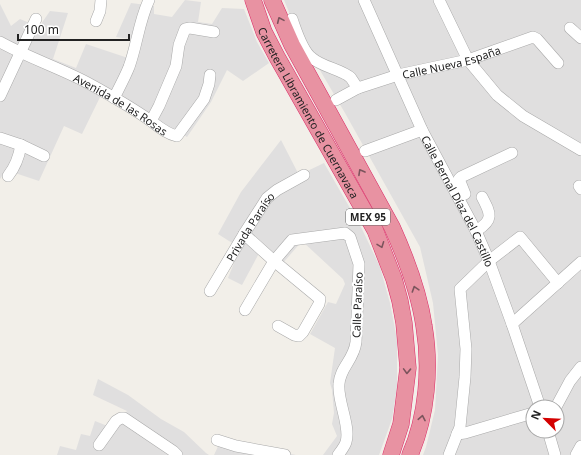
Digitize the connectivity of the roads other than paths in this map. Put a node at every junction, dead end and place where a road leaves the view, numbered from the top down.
1 (101, 0) edge
2 (149, 0) edge
3 (253, 0) edge
4 (272, 0) edge
5 (364, 0) edge
6 (439, 0) edge
7 (36, 19) dead end
8 (292, 19) dead end
9 (96, 21) dead end
10 (570, 28) dead end
11 (214, 32) dead end
12 (581, 38) edge
13 (0, 42) edge
14 (20, 53) junction
15 (468, 60) junction
16 (558, 63) dead end
17 (398, 75) junction
18 (210, 76) dead end
19 (358, 88) junction
20 (0, 96) edge
21 (114, 98) junction
22 (336, 100) dead end
23 (151, 121) junction
24 (422, 130) junction
25 (0, 138) edge
26 (21, 145) junction
27 (581, 150) edge
28 (365, 151) dead end
29 (512, 154) dead end
30 (44, 156) dead end
31 (304, 175) dead end
32 (8, 176) dead end
33 (458, 197) junction
34 (482, 197) dead end
35 (476, 231) junction
36 (244, 234) junction
37 (489, 260) junction
38 (274, 261) junction
39 (581, 262) edge
40 (558, 283) junction
41 (210, 291) dead end
42 (245, 310) dead end
43 (512, 324) junction
44 (278, 326) dead end
45 (581, 367) edge
46 (537, 399) edge
47 (560, 399) edge
48 (525, 415) edge
49 (457, 434) junction
50 (550, 439) edge
51 (217, 440) dead end
52 (99, 445) dead end
53 (581, 446) edge
54 (177, 455) edge
55 (284, 455) edge
56 (338, 455) edge
57 (391, 455) edge
58 (410, 455) edge
59 (449, 455) edge
60 (555, 455) edge
61 (576, 455) edge

1 - 9 street
2 - 21 street
3 -> 57 highway, Carretera Libramiento de Cuernavaca / MEX 95
58 -> 4 highway, Carretera Libramiento de Cuernavaca / MEX 95
5 - 17 street, Calle Bernal Díaz del Castillo
6 - 15 street
7 - 14 street
8 - 19 street
10 - 12 street
11 - 23 street
13 - 14 street, Avenida de las Rosas
14 - 20 street
14 - 21 street, Avenida de las Rosas
15 - 16 street, Calle Nueva España
15 - 17 street, Calle Nueva España
15 - 27 street
17 - 19 street, Calle Nueva España
17 - 24 street, Calle Bernal Díaz del Castillo
18 - 23 street, Avenida de las Rosas
19 - 22 street, Calle Nueva España
21 - 23 street, Avenida de las Rosas
24 - 28 street
24 - 33 street, Calle Bernal Díaz del Castillo
25 - 26 street
26 - 30 street
26 - 32 street
29 - 33 street
31 - 36 street, Privada Paraíso
33 - 35 street, Calle Bernal Díaz del Castillo
34 - 35 street
35 - 37 street, Calle Bernal Díaz del Castillo
36 - 38 street
36 - 41 street, Privada Paraíso
37 - 40 street
37 - 43 street, Calle Bernal Díaz del Castillo
37 - 49 street
38 - 42 street, Calle Paraíso
38 - 44 street
38 - 56 street, Calle Paraíso
39 - 40 street
40 - 43 street
43 - 46 street, Calle Bernal Díaz del Castillo
45 - 47 street
48 - 49 street
49 - 59 street
50 - 60 street
51 - 55 street
52 - 54 street
53 - 61 street

